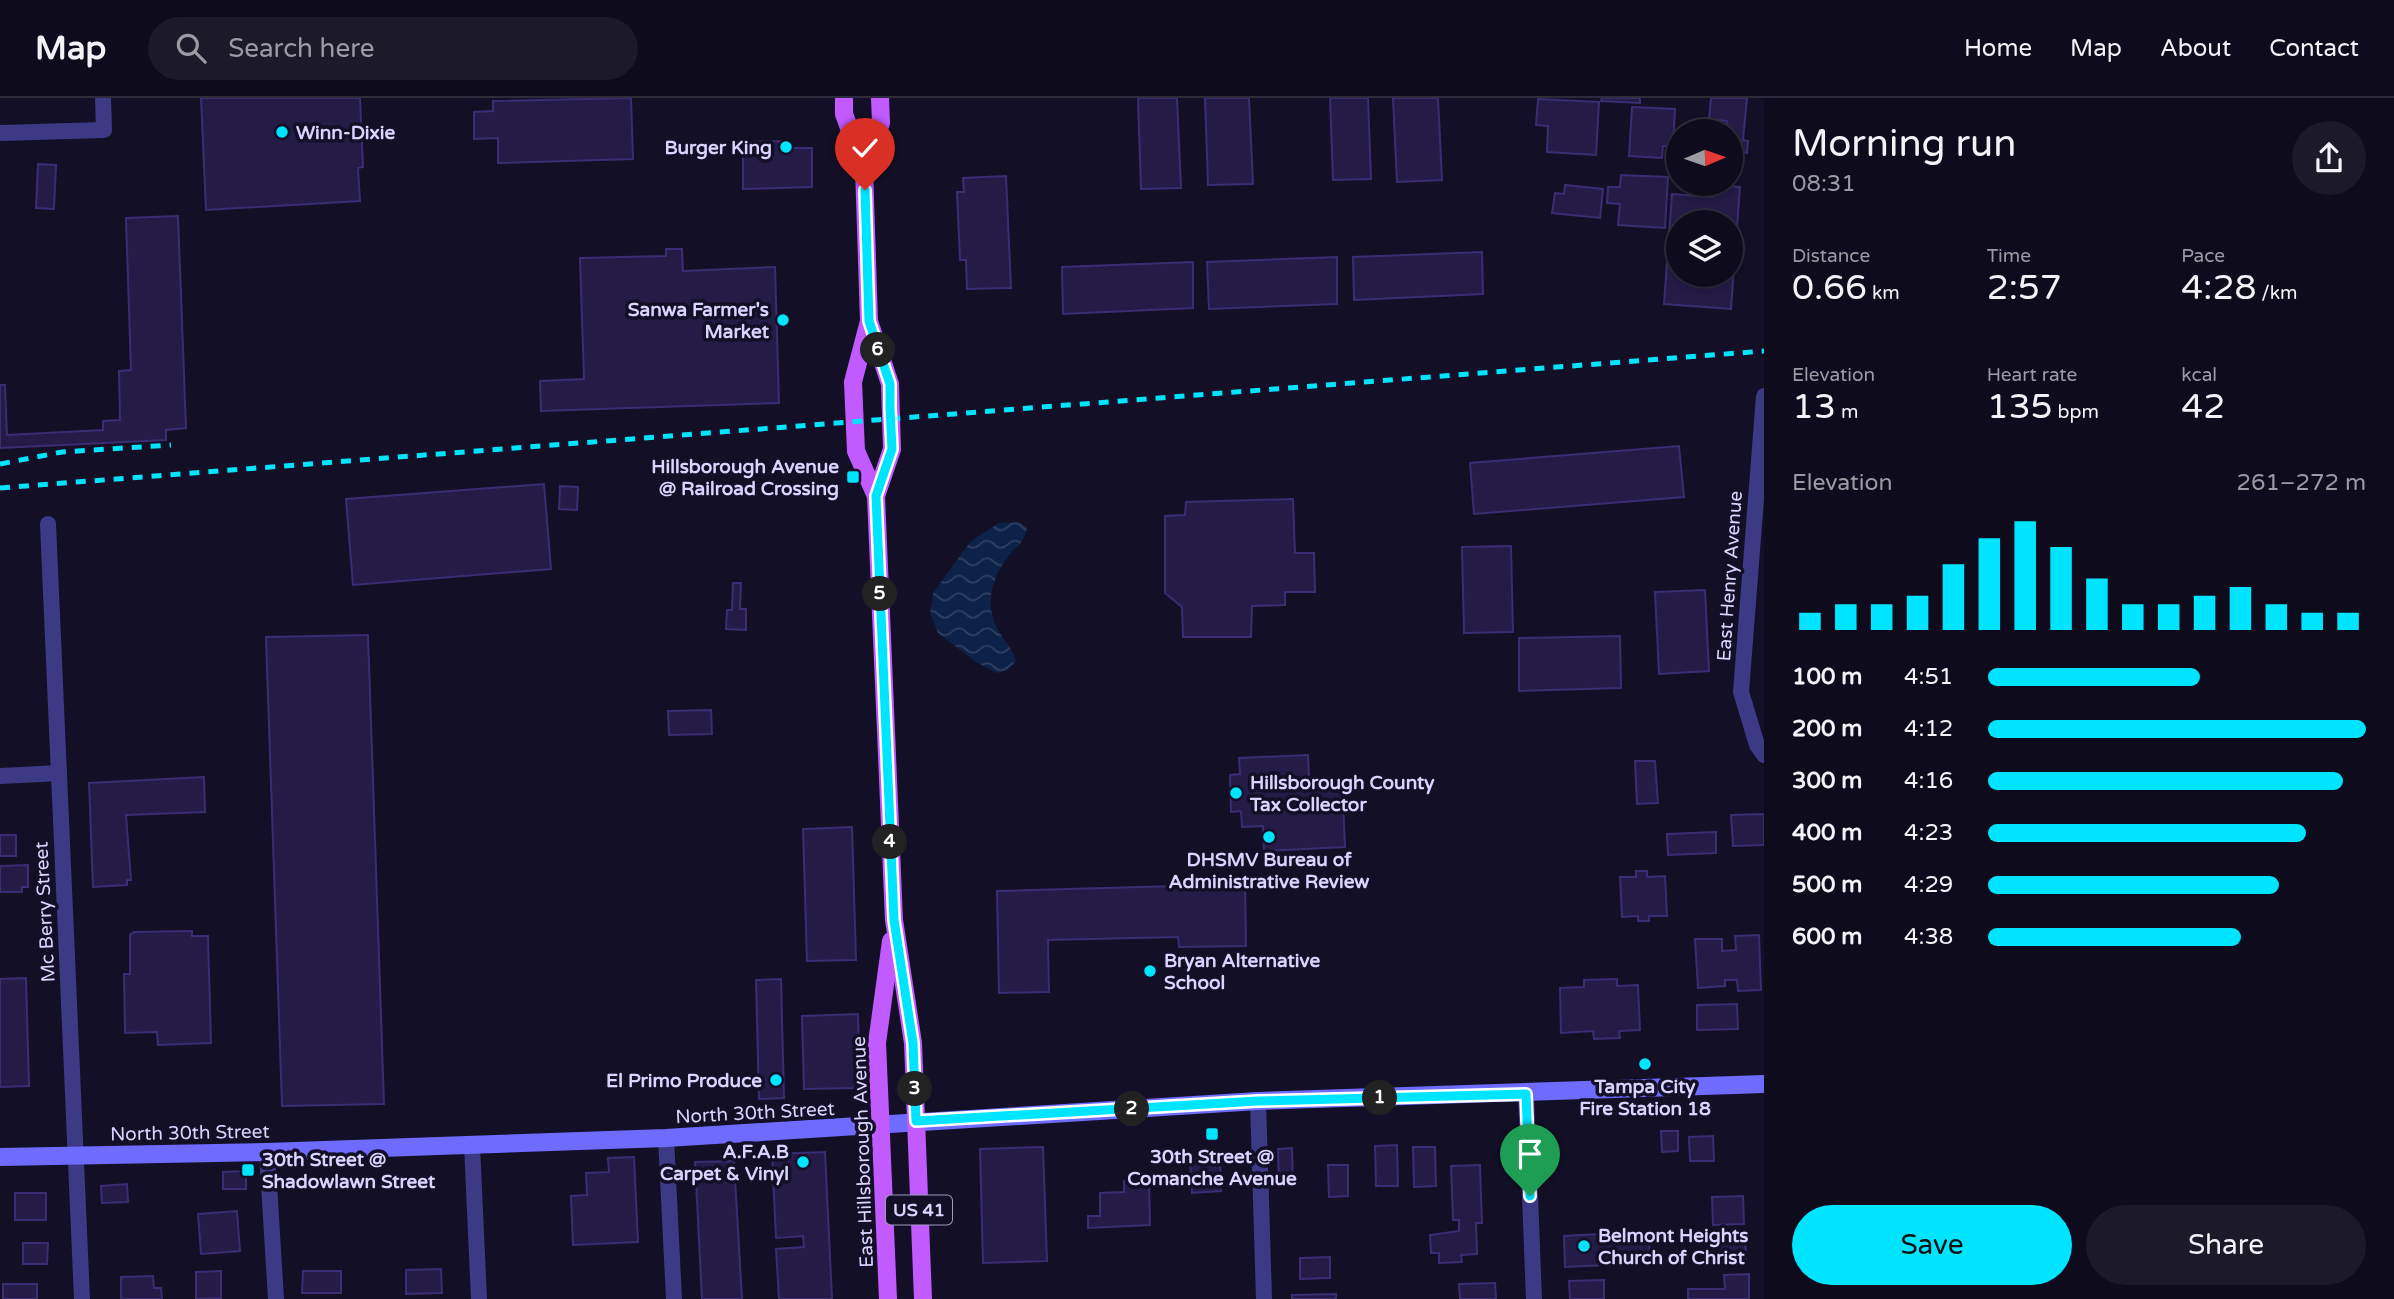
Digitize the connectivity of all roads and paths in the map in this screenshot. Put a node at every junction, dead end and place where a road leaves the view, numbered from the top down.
1 (103, 98) edge
2 (844, 98) edge
3 (880, 98) edge
4 (0, 133) edge
5 (864, 168) junction
6 (869, 321) junction
7 (1764, 396) edge
8 (876, 496) junction
9 (48, 524) dead end
10 (1764, 755) edge
11 (59, 773) junction
12 (0, 776) edge
13 (894, 920) junction
14 (1764, 1084) edge
15 (1526, 1094) junction
16 (1258, 1101) junction
17 (916, 1121) junction
18 (880, 1125) junction
19 (666, 1138) junction
20 (472, 1145) junction
21 (267, 1152) junction
22 (75, 1154) junction
23 (0, 1157) edge
24 (82, 1299) edge
25 (276, 1299) edge
26 (479, 1299) edge
27 (674, 1299) edge
28 (888, 1299) edge
29 (923, 1299) edge
30 (1264, 1299) edge
31 (1534, 1299) edge

1 - 4 street
2 - 5 main road, East Hillsborough Avenue / US 41
3 - 5 main road, East Hillsborough Avenue / US 41
5 - 6 main road, East Hillsborough Avenue / US 41
6 - 8 main road, East Hillsborough Avenue / US 41
6 - 8 main road, East Hillsborough Avenue / US 41
7 - 10 street, East Henry Avenue
8 - 13 main road, East Hillsborough Avenue / US 41
9 - 11 street, Mc Berry Street
11 - 12 street
11 - 22 street, Mc Berry Street
13 - 17 main road, East Hillsborough Avenue / US 41
13 - 18 main road, East Hillsborough Avenue / US 41
14 - 15 street, North 30th Street
15 - 16 street, North 30th Street
15 - 31 street
16 - 17 street, North 30th Street
16 - 30 street
17 - 18 street, North 30th Street
17 - 29 main road, East Hillsborough Avenue / US 41
18 - 19 street, North 30th Street
18 - 28 main road, East Hillsborough Avenue / US 41
19 - 20 street, North 30th Street
19 - 27 street
20 - 21 street, North 30th Street
20 - 26 street
21 - 22 street, North 30th Street
21 - 25 street
22 - 23 street, North 30th Street
22 - 24 street, Mc Berry Street

